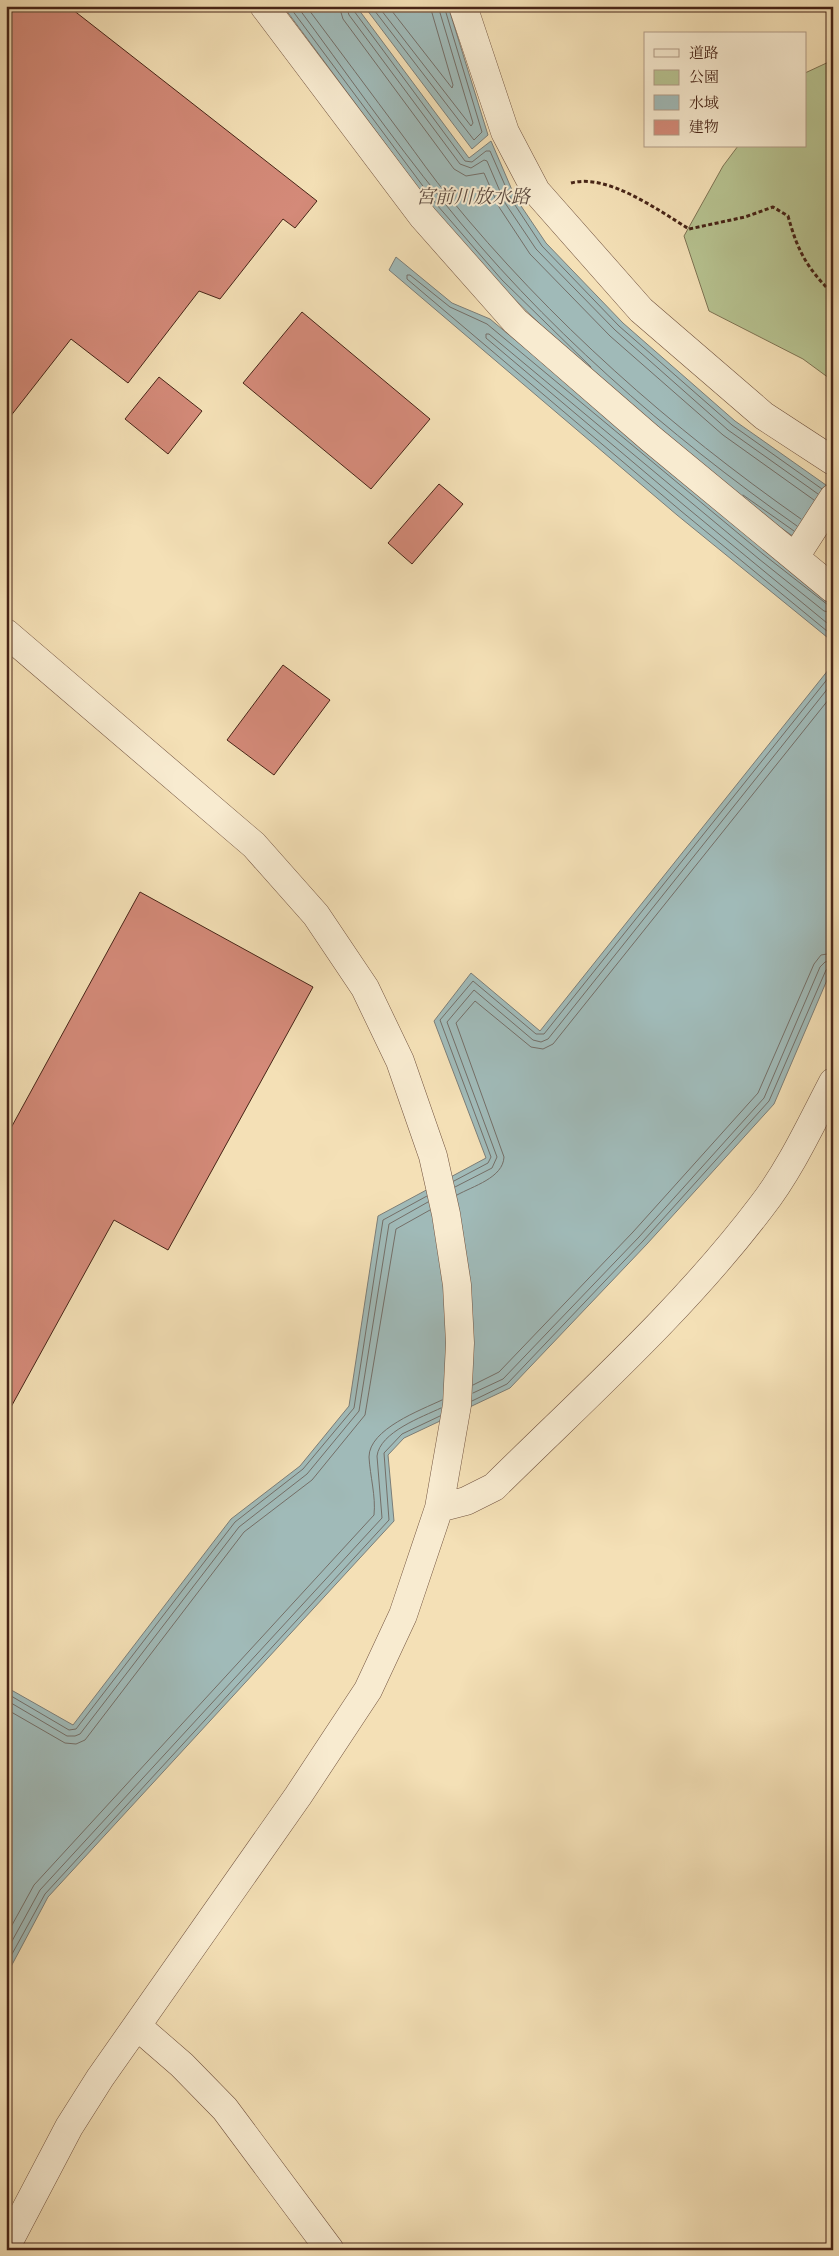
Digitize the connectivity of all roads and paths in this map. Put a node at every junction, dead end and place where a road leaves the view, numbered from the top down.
1 (264, 6) edge
2 (463, 6) edge
3 (536, 191) junction
4 (833, 294) edge
5 (833, 461) edge
6 (833, 498) edge
7 (799, 551) junction
8 (833, 589) edge
9 (6, 634) edge
10 (833, 1082) edge
11 (439, 1508) junction
12 (137, 2026) junction
13 (6, 2247) edge
14 (330, 2250) edge

1 - 7 street
2 - 3 street
3 - 4 path
3 - 5 street
6 - 7 street
7 - 8 street
9 - 11 street
10 - 11 street
11 - 12 street
12 - 13 street
12 - 14 street

